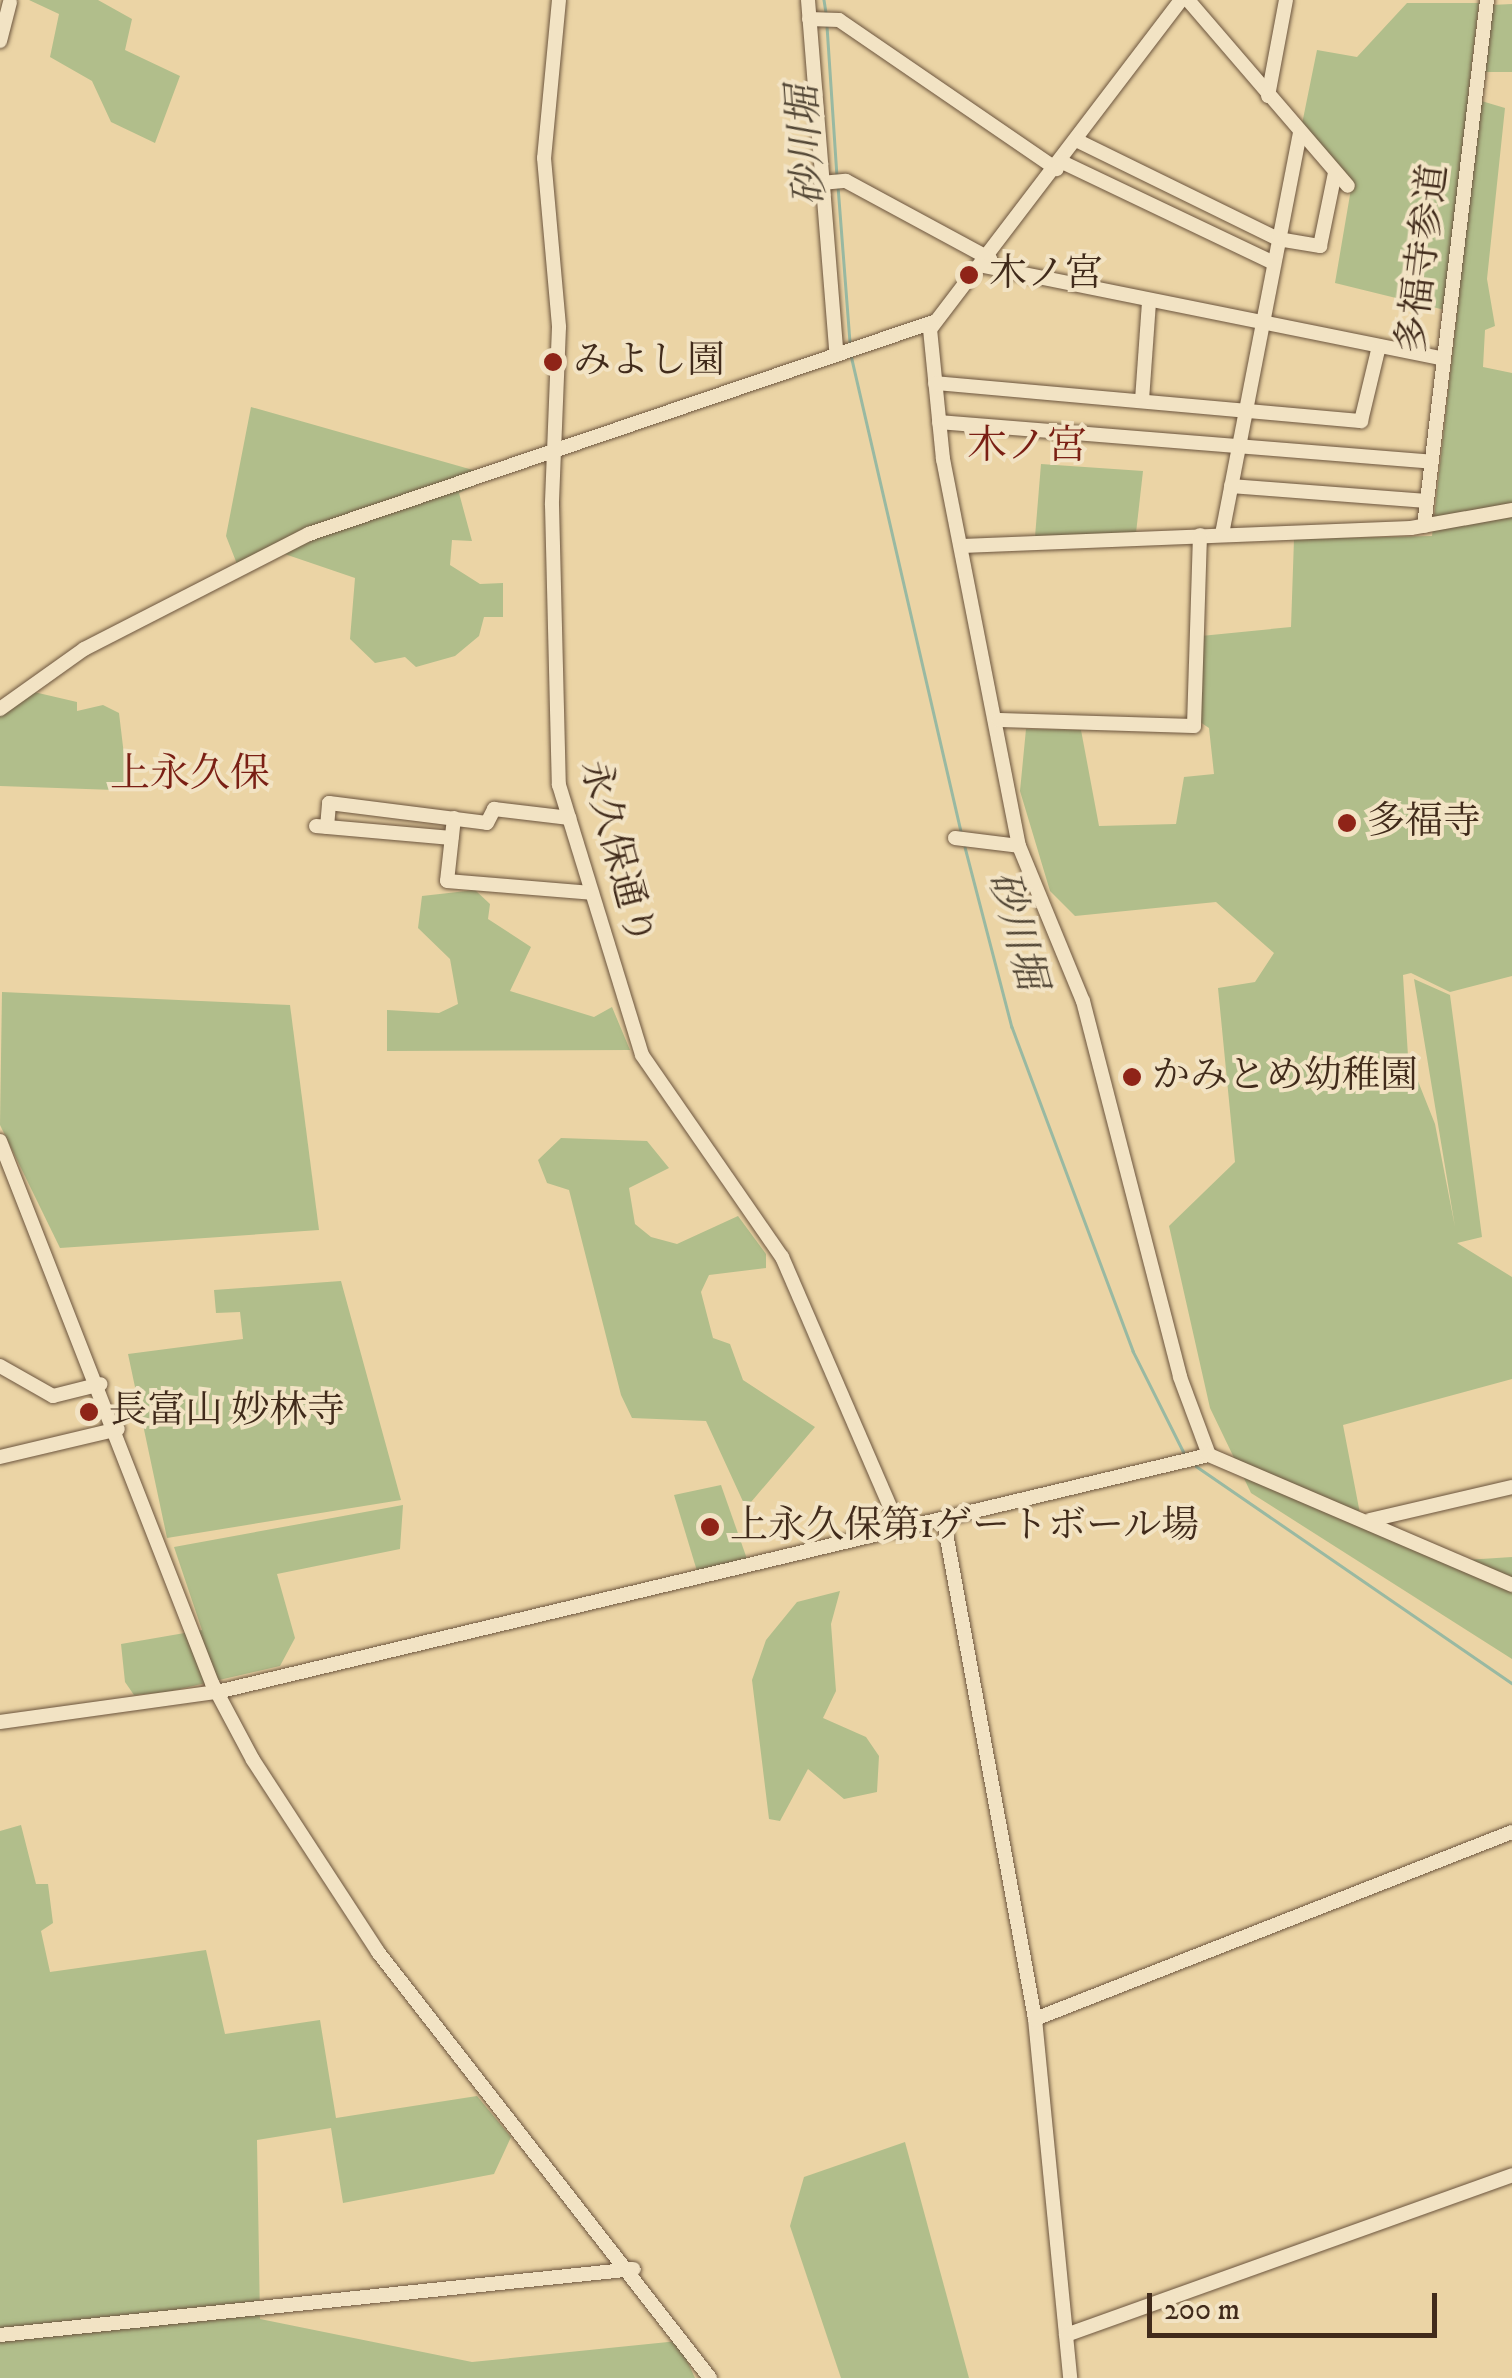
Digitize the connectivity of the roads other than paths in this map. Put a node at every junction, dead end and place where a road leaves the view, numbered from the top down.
1 (559, 0) edge
2 (808, 0) edge
3 (1185, 0) edge
4 (1286, 0) edge
5 (1487, 0) edge
6 (10, 2) edge
7 (809, 20) junction
8 (0, 40) edge
9 (1268, 96) junction
10 (1300, 132) junction
11 (1076, 140) junction
12 (1059, 165) junction
13 (1336, 173) junction
14 (823, 182) junction
15 (1348, 186) dead end
16 (1175, 188) junction
17 (1164, 211) junction
18 (1278, 239) junction
19 (987, 262) junction
20 (1274, 263) junction
21 (1149, 302) junction
22 (1261, 321) junction
23 (933, 322) junction
24 (1379, 346) junction
25 (838, 349) junction
26 (1444, 360) junction
27 (935, 383) junction
28 (1142, 400) junction
29 (1246, 409) junction
30 (939, 422) junction
31 (1238, 446) junction
32 (555, 450) junction
33 (1430, 462) junction
34 (1230, 486) junction
35 (1426, 501) junction
36 (1512, 510) edge
37 (1424, 526) junction
38 (1222, 534) junction
39 (1200, 536) junction
40 (962, 546) junction
41 (0, 709) edge
42 (999, 720) junction
43 (454, 818) junction
44 (569, 818) junction
45 (451, 838) junction
46 (955, 838) dead end
47 (1019, 846) junction
48 (592, 892) junction
49 (0, 1141) edge
50 (0, 1366) edge
51 (101, 1384) junction
52 (118, 1429) junction
53 (0, 1457) edge
54 (1205, 1457) junction
55 (1512, 1487) edge
56 (1369, 1520) junction
57 (944, 1522) junction
58 (902, 1532) junction
59 (1512, 1585) edge
60 (217, 1692) junction
61 (0, 1722) edge
62 (1512, 1832) edge
63 (1035, 2018) junction
64 (1512, 2175) edge
65 (634, 2269) junction
66 (0, 2335) edge
67 (1066, 2336) junction
68 (710, 2378) edge
69 (1070, 2378) edge

1 - 32 street, 永久保通り
2 - 7 street
3 - 9 street
3 - 11 street
4 - 9 street
5 - 26 street, 多福寺参道
6 - 8 street
7 - 12 street
7 - 14 street
9 - 10 street
10 - 13 street
10 - 18 street
11 - 12 street
11 - 16 street
12 - 17 street
12 - 19 street
13 - 15 street
13 - 18 street
14 - 19 street
14 - 25 street
16 - 17 street
16 - 18 street
17 - 20 street
18 - 20 street
19 - 21 street
19 - 23 street
20 - 22 street
21 - 22 street
21 - 28 street
22 - 24 street
22 - 29 street
23 - 25 street
23 - 27 street
24 - 26 street
24 - 29 street
25 - 32 street
26 - 33 street, 多福寺参道
27 - 28 street
27 - 30 street
28 - 29 street
29 - 31 street
30 - 31 street
30 - 40 street
31 - 33 street
31 - 34 street
32 - 41 street
32 - 44 street, 永久保通り
33 - 35 street, 多福寺参道
34 - 35 street
34 - 38 street
35 - 37 street, 多福寺参道
36 - 37 street
37 - 38 street
38 - 39 street
39 - 40 street
39 - 42 street
40 - 42 street
42 - 47 street
43 - 44 street
43 - 45 street
43 - 45 street
44 - 48 street, 永久保通り
45 - 48 street
46 - 47 street
47 - 54 street
48 - 58 street, 永久保通り
49 - 51 street
50 - 51 street
51 - 52 street
52 - 53 street
52 - 60 street
54 - 56 street
54 - 57 street
55 - 56 street
56 - 59 street
57 - 58 street
57 - 63 street
58 - 60 street
60 - 61 street
60 - 65 street
62 - 63 street
63 - 67 street
64 - 67 street
65 - 66 street
65 - 68 street
67 - 69 street

